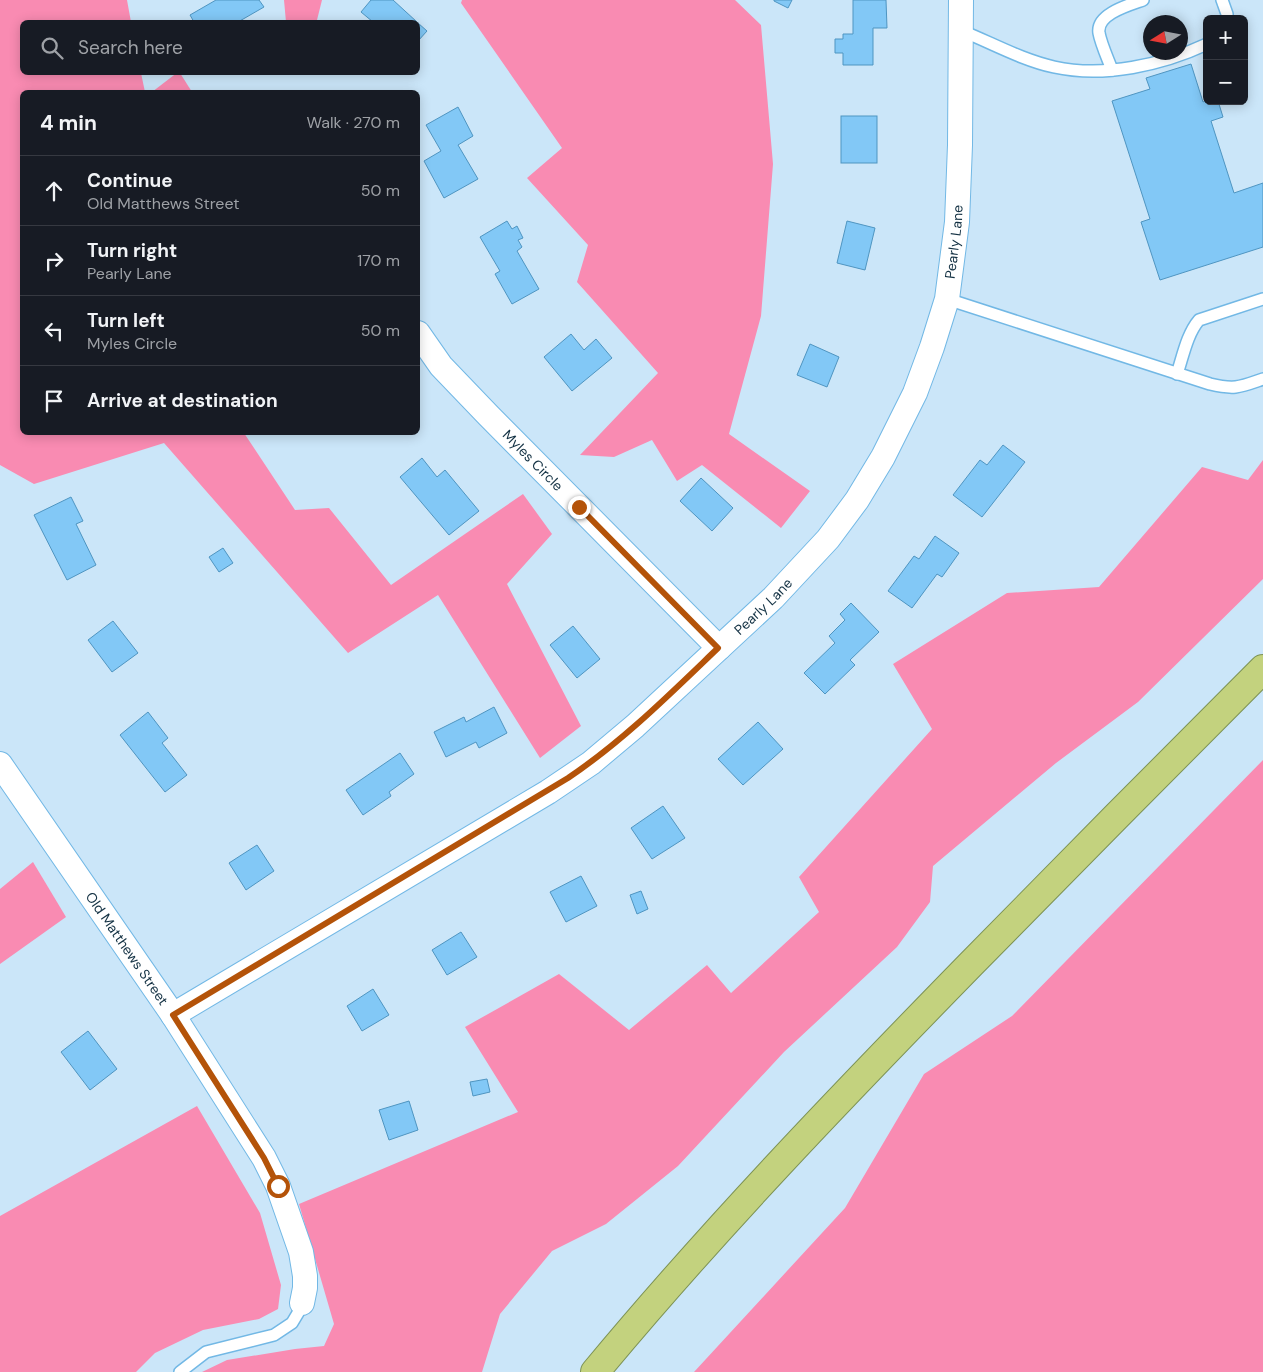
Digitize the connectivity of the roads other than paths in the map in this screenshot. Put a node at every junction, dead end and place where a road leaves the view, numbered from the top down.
1 (962, 0) edge
2 (1143, 0) edge
3 (1222, 0) edge
4 (1227, 15) edge
5 (962, 31) junction
6 (1203, 46) edge
7 (1112, 70) junction
8 (946, 299) junction
9 (1263, 299) edge
10 (420, 336) edge
11 (1177, 374) junction
12 (1263, 379) edge
13 (718, 648) junction
14 (1263, 669) edge
15 (0, 764) edge
16 (173, 1015) junction
17 (302, 1302) joint
18 (180, 1372) edge
19 (595, 1372) edge

1 - 5 street, Pearly Lane
2 - 7 lane
3 - 4 lane
5 - 7 lane
5 - 8 street, Pearly Lane
6 - 7 lane
8 - 11 lane
8 - 13 street, Pearly Lane
9 - 11 lane
10 - 13 street, Myles Circle
11 - 12 lane
13 - 16 street, Pearly Lane
14 - 19 highway
15 - 16 street, Old Matthews Street
16 - 17 street, Old Matthews Street
17 - 18 lane

